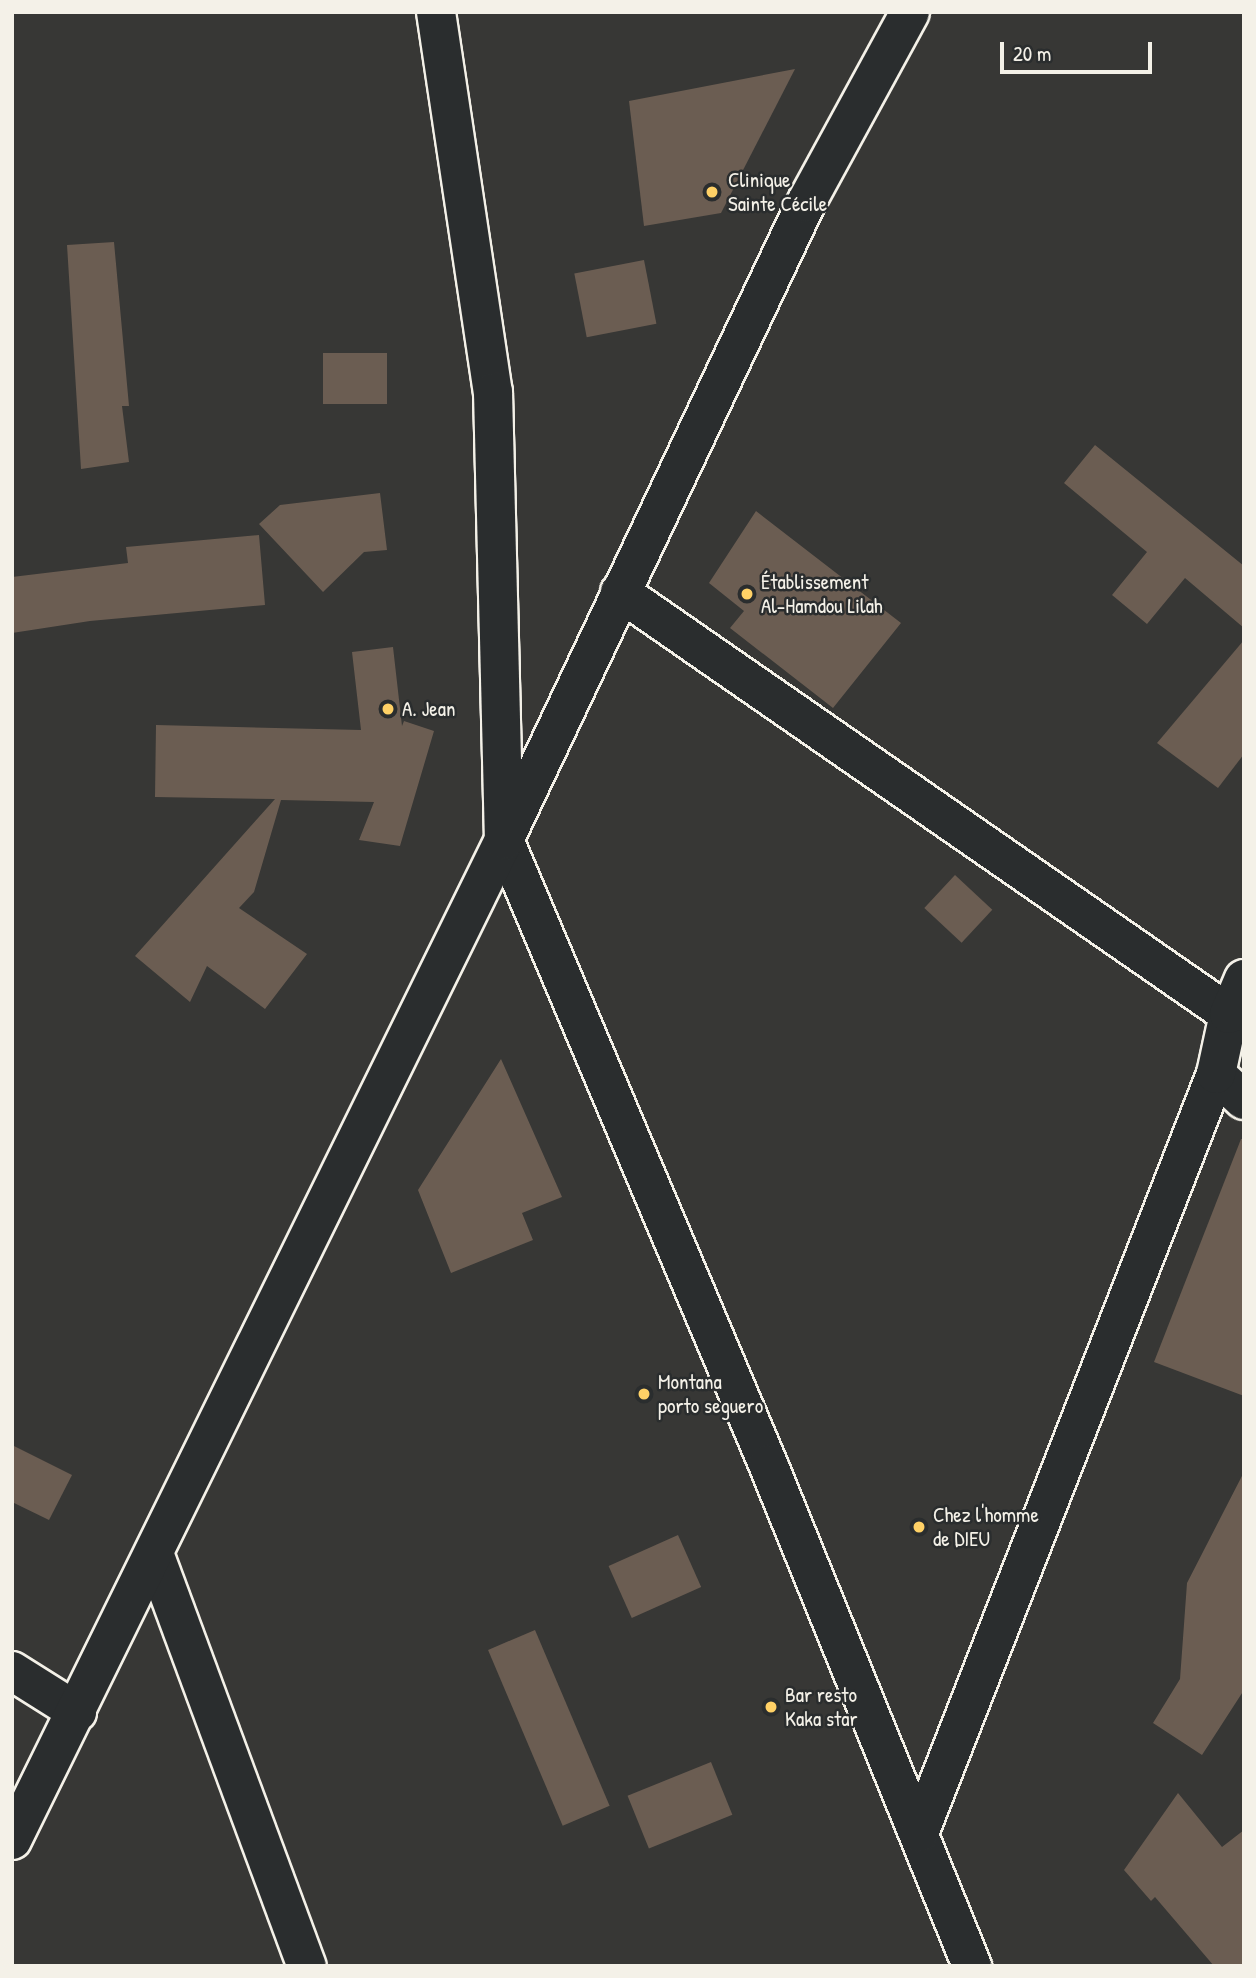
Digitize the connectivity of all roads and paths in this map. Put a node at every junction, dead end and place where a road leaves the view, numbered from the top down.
1 (436, 12) edge
2 (910, 12) edge
3 (620, 592) junction
4 (504, 839) junction
5 (1236, 997) edge
6 (1216, 1074) junction
7 (1244, 1100) edge
8 (155, 1556) junction
9 (12, 1671) edge
10 (76, 1712) junction
11 (919, 1833) junction
12 (12, 1840) edge
13 (307, 1966) edge
14 (972, 1966) edge

1 - 4 street
2 - 3 street
3 - 4 street
3 - 5 street
4 - 8 street
4 - 11 street
5 - 6 street
6 - 7 street
6 - 11 street
8 - 10 street
8 - 13 street
9 - 10 street
10 - 12 street
11 - 14 street

